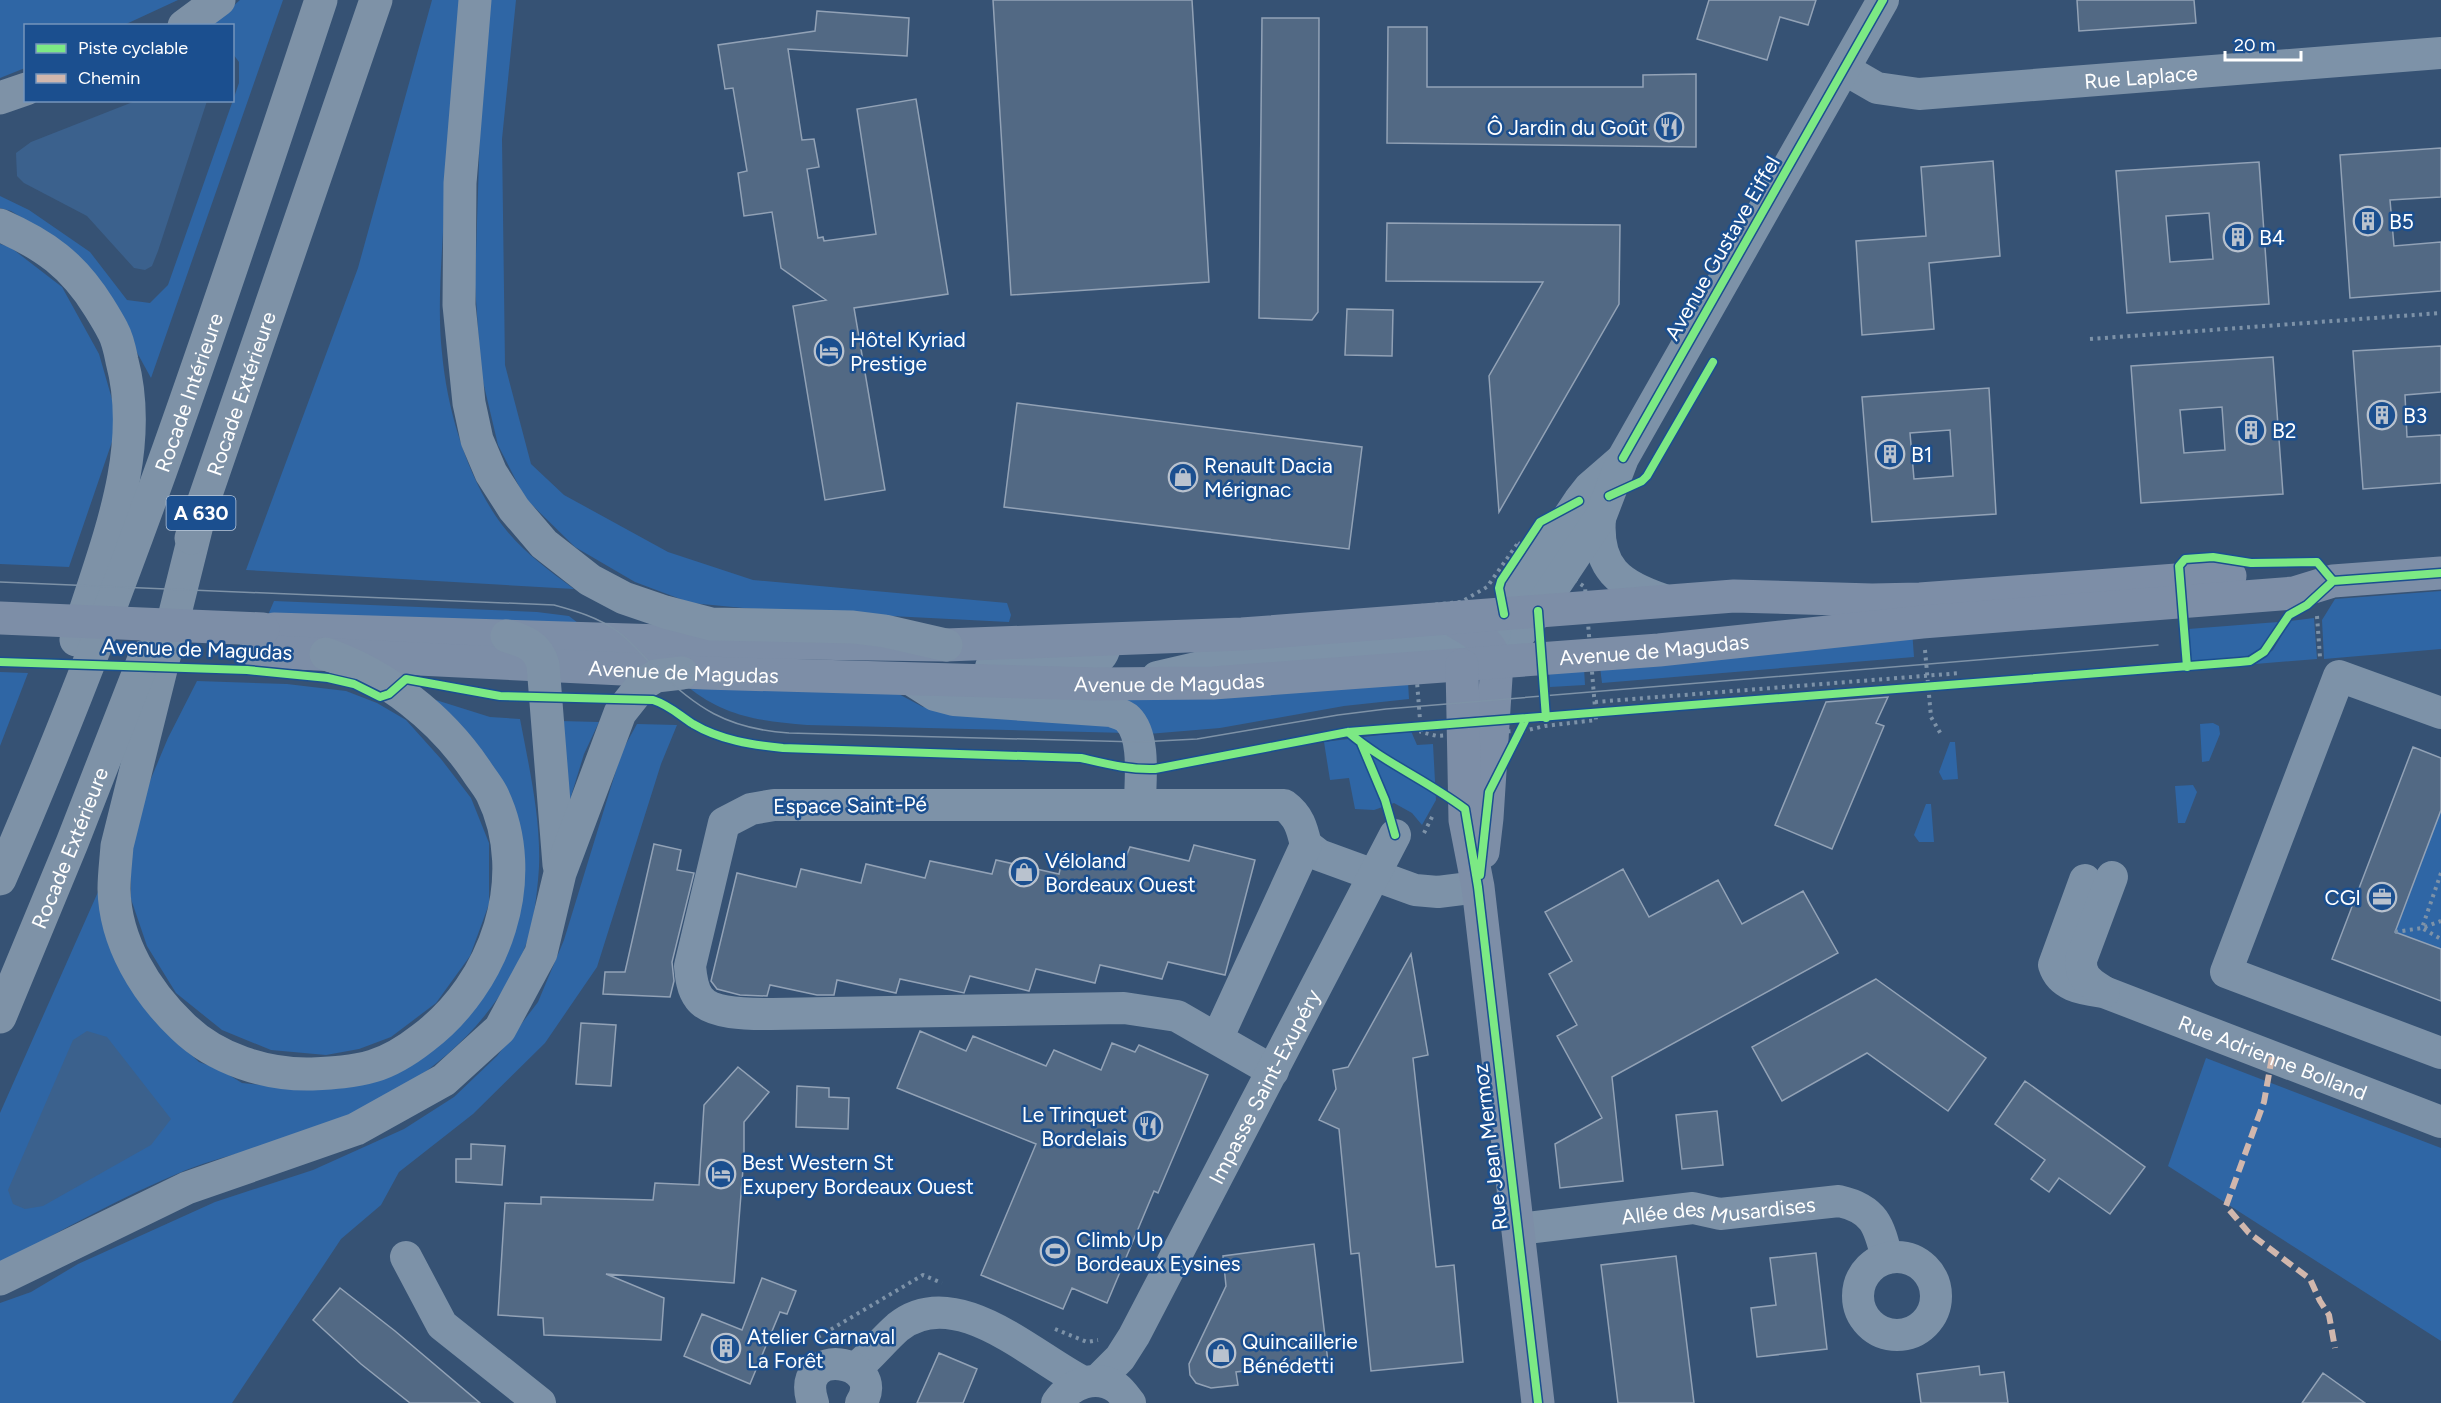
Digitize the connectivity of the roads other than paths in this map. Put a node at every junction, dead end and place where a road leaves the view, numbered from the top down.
1 (219, 0) edge
2 (321, 0) edge
3 (376, 0) edge
4 (476, 0) edge
5 (1883, 0) edge
6 (187, 24) edge
7 (2441, 53) edge
8 (1844, 69) junction
9 (24, 90) edge
10 (0, 98) edge
11 (0, 225) edge
12 (1623, 458) junction
13 (199, 517) junction
14 (1600, 518) junction
15 (2441, 573) edge
16 (2333, 581) junction
17 (1810, 598) junction
18 (1664, 600) junction
19 (1538, 611) junction
20 (0, 618) edge
21 (507, 636) junction
22 (1499, 638) junction
23 (259, 640) junction
24 (0, 641) edge
25 (1106, 641) junction
26 (946, 645) junction
27 (326, 654) junction
28 (543, 665) junction
29 (1462, 665) junction
30 (682, 673) junction
31 (910, 679) junction
32 (1130, 685) junction
33 (2441, 712) edge
34 (1491, 728) junction
35 (1140, 804) junction
36 (1395, 835) dead end
37 (1306, 845) junction
38 (4, 870) edge
39 (560, 873) junction
40 (1374, 876) junction
41 (1478, 887) junction
42 (2104, 992) junction
43 (0, 1017) edge
44 (1217, 1039) junction
45 (2441, 1053) edge
46 (1273, 1071) junction
47 (2441, 1122) edge
48 (1518, 1229) junction
49 (406, 1257) dead end
50 (1887, 1258) dead end
51 (0, 1279) edge
52 (1036, 1355) junction
53 (855, 1369) junction
54 (1107, 1389) edge
55 (540, 1403) edge
56 (813, 1403) edge
57 (861, 1403) edge
58 (1056, 1403) edge
59 (1538, 1403) edge

1 - 6 highway
2 - 38 highway, Rocade Intérieure / A 630
3 - 13 highway, Rocade Extérieure / A 630
4 - 26 highway
5 - 8 street, Avenue Gustave Eiffel
7 - 8 street, Rue Laplace
8 - 12 street, Avenue Gustave Eiffel
9 - 10 highway
11 - 38 highway
12 - 14 street, Avenue Gustave Eiffel
12 - 22 street, Avenue Gustave Eiffel
13 - 27 highway
13 - 43 highway, Rocade Extérieure / A 630
14 - 18 street, Avenue Gustave Eiffel
14 - 19 street, Avenue Gustave Eiffel
15 - 16 main road, Avenue de Magudas
16 - 17 main road, Avenue de Magudas
16 - 22 main road, Avenue de Magudas
17 - 18 main road, Avenue de Magudas
17 - 22 main road
18 - 19 main road, Avenue de Magudas
19 - 22 main road, Avenue de Magudas
20 - 23 main road, Avenue de Magudas, bridge
21 - 23 main road, Avenue de Magudas
21 - 26 main road, Avenue de Magudas
21 - 28 highway
22 - 25 main road, Avenue de Magudas
22 - 29 main road, Avenue de Magudas
22 - 32 street
22 - 34 main road, Rue Jean Mermoz
23 - 24 main road, Avenue de Magudas
23 - 27 main road, Avenue de Magudas
25 - 26 main road, Avenue de Magudas
25 - 31 street
27 - 28 main road, Avenue de Magudas
28 - 30 main road, Avenue de Magudas
28 - 39 highway
29 - 32 main road, Avenue de Magudas
29 - 34 main road, Rue Jean Mermoz
30 - 31 main road, Avenue de Magudas
30 - 39 highway
31 - 32 main road, Avenue de Magudas
31 - 35 street
33 - 45 street
34 - 41 main road, Rue Jean Mermoz
35 - 37 street, Espace Saint-Pé
35 - 44 street, Espace Saint-Pé
36 - 40 street, Impasse Saint-Exupéry
37 - 40 street
37 - 44 street
39 - 51 highway
40 - 41 street
40 - 46 street, Impasse Saint-Exupéry
41 - 48 main road, Rue Jean Mermoz
42 - 42 street, Rue Adrienne Bolland
42 - 47 street, Rue Adrienne Bolland
44 - 46 street, Espace Saint-Pé
46 - 54 street, Impasse Saint-Exupéry
48 - 50 street, Allée des Musardises
48 - 59 main road, Rue Jean Mermoz
49 - 55 street
52 - 53 street
52 - 54 street
52 - 58 street
53 - 56 street
53 - 57 street
54 - 58 street

